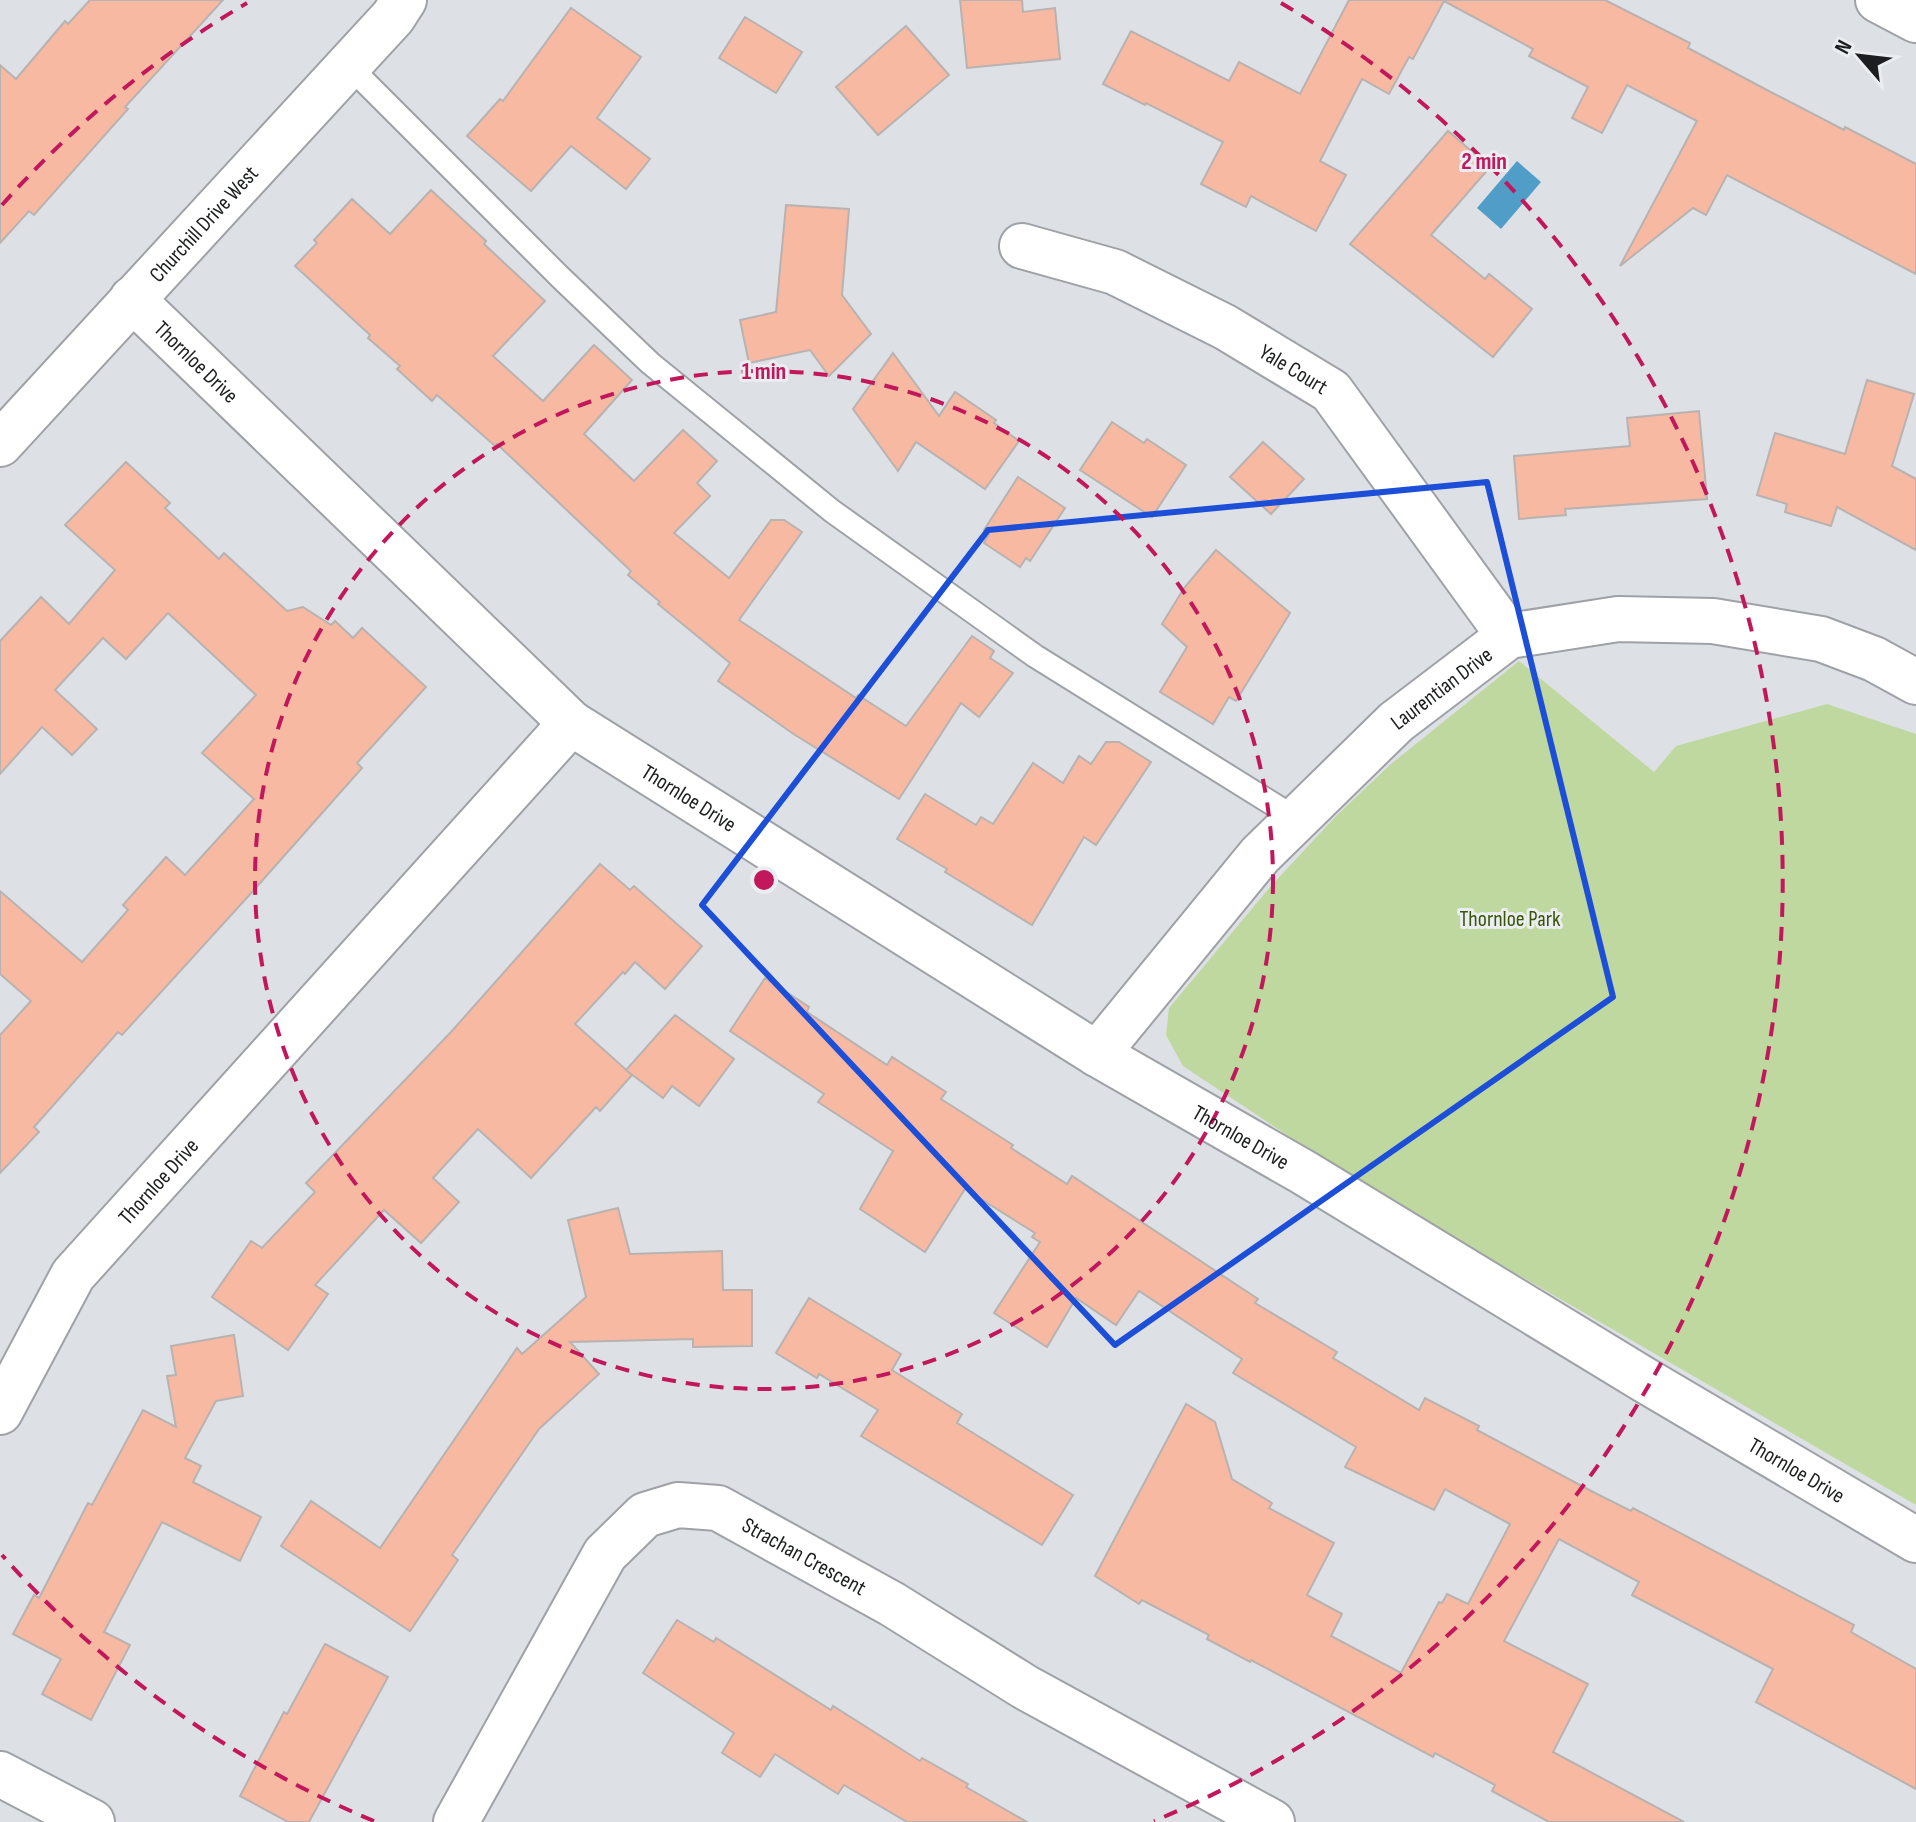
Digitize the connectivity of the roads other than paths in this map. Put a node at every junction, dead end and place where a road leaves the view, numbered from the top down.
1 (1878, 0) edge
2 (389, 6) edge
3 (1916, 20) edge
4 (348, 65) junction
5 (1022, 246) dead end
6 (132, 299) junction
7 (0, 444) edge
8 (1509, 636) junction
9 (1916, 682) edge
10 (571, 723) junction
11 (1297, 819) junction
12 (1097, 1054) junction
13 (0, 1412) edge
14 (1916, 1540) edge
15 (0, 1774) edge
16 (92, 1822) edge
17 (456, 1822) edge
18 (1272, 1822) edge

1 - 3 street
2 - 4 street, Churchill Drive West
4 - 6 street, Churchill Drive West
4 - 11 lane
5 - 8 street, Yale Court
6 - 7 street, Churchill Drive West
6 - 10 street, Thornloe Drive
8 - 9 street, Laurentian Drive
8 - 11 street, Laurentian Drive
10 - 12 street, Thornloe Drive
10 - 13 street, Thornloe Drive
11 - 12 street, Laurentian Drive
12 - 14 street, Thornloe Drive
15 - 16 street
17 - 18 street, Strachan Crescent

